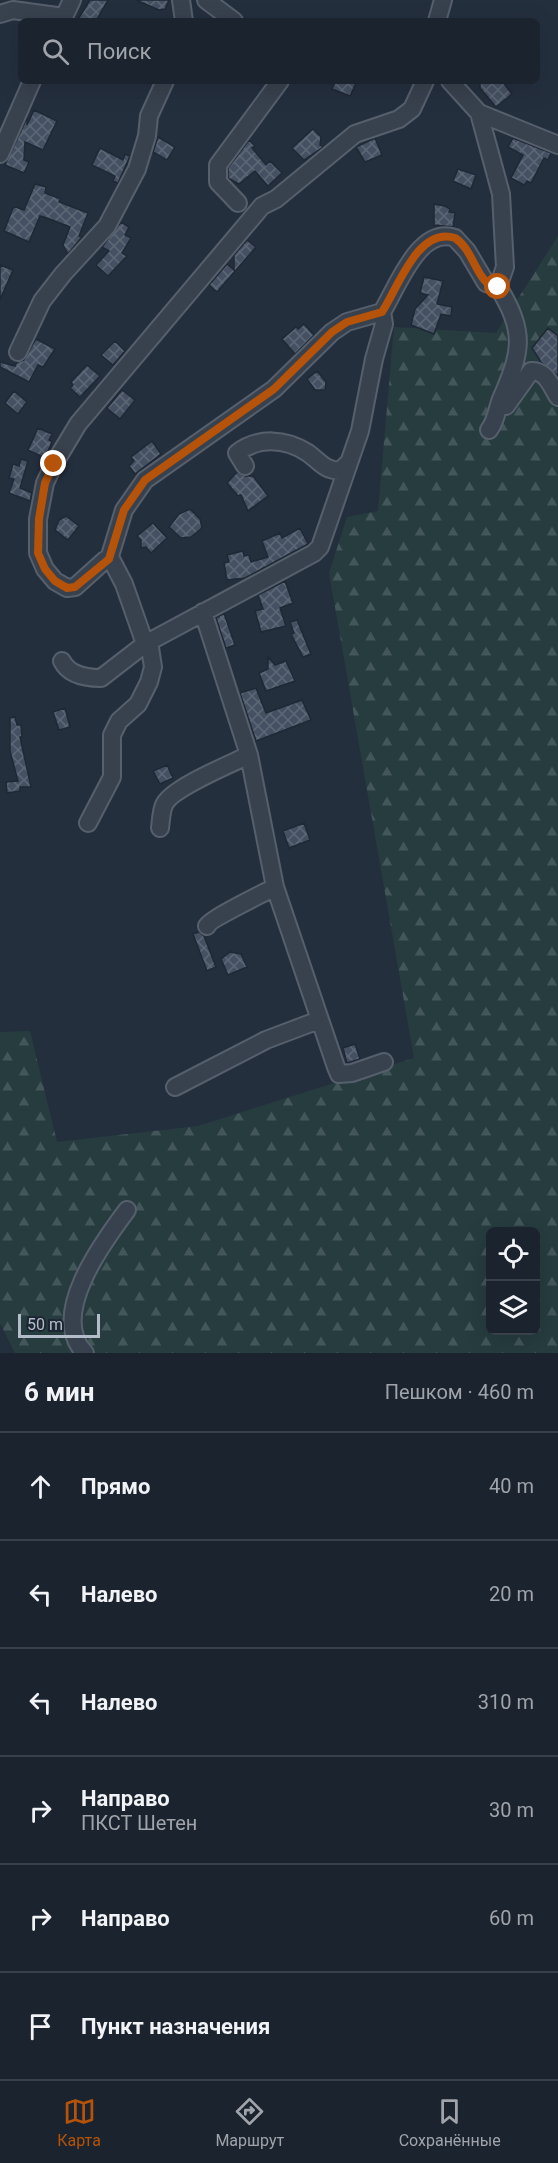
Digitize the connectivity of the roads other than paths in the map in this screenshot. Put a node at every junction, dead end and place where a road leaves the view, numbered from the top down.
1 (72, 0) edge
2 (182, 0) edge
3 (206, 0) edge
4 (443, 0) edge
5 (0, 14) edge
6 (57, 18) edge
7 (63, 18) edge
8 (184, 18) edge
9 (230, 18) edge
10 (438, 18) edge
11 (31, 84) edge
12 (164, 84) edge
13 (278, 84) edge
14 (424, 84) edge
15 (453, 84) edge
16 (479, 113) junction
17 (558, 145) edge
18 (0, 154) edge
19 (238, 202) dead end
20 (498, 287) junction
21 (382, 312) junction
22 (18, 352) dead end
23 (558, 398) edge
24 (347, 464) junction
25 (245, 466) dead end
26 (109, 559) junction
27 (203, 612) junction
28 (147, 643) junction
29 (62, 661) dead end
30 (249, 755) junction
31 (88, 823) dead end
32 (160, 828) dead end
33 (275, 887) junction
34 (207, 926) dead end
35 (319, 1020) junction
36 (384, 1062) dead end
37 (175, 1087) dead end
38 (127, 1210) dead end
39 (85, 1353) edge

1 - 7 street
2 - 8 street
3 - 9 street
4 - 10 street
5 - 6 street
11 - 18 street
12 - 22 street
13 - 19 street
14 - 26 street
15 - 16 street
16 - 17 street
16 - 20 street
20 - 21 street
20 - 23 street
21 - 24 street
21 - 26 street
24 - 25 street
24 - 27 street
26 - 28 street
27 - 28 street
27 - 30 street
28 - 29 street
28 - 31 street
30 - 32 street
30 - 33 street
33 - 34 street
33 - 35 street
35 - 36 street
35 - 37 street
38 - 39 street

